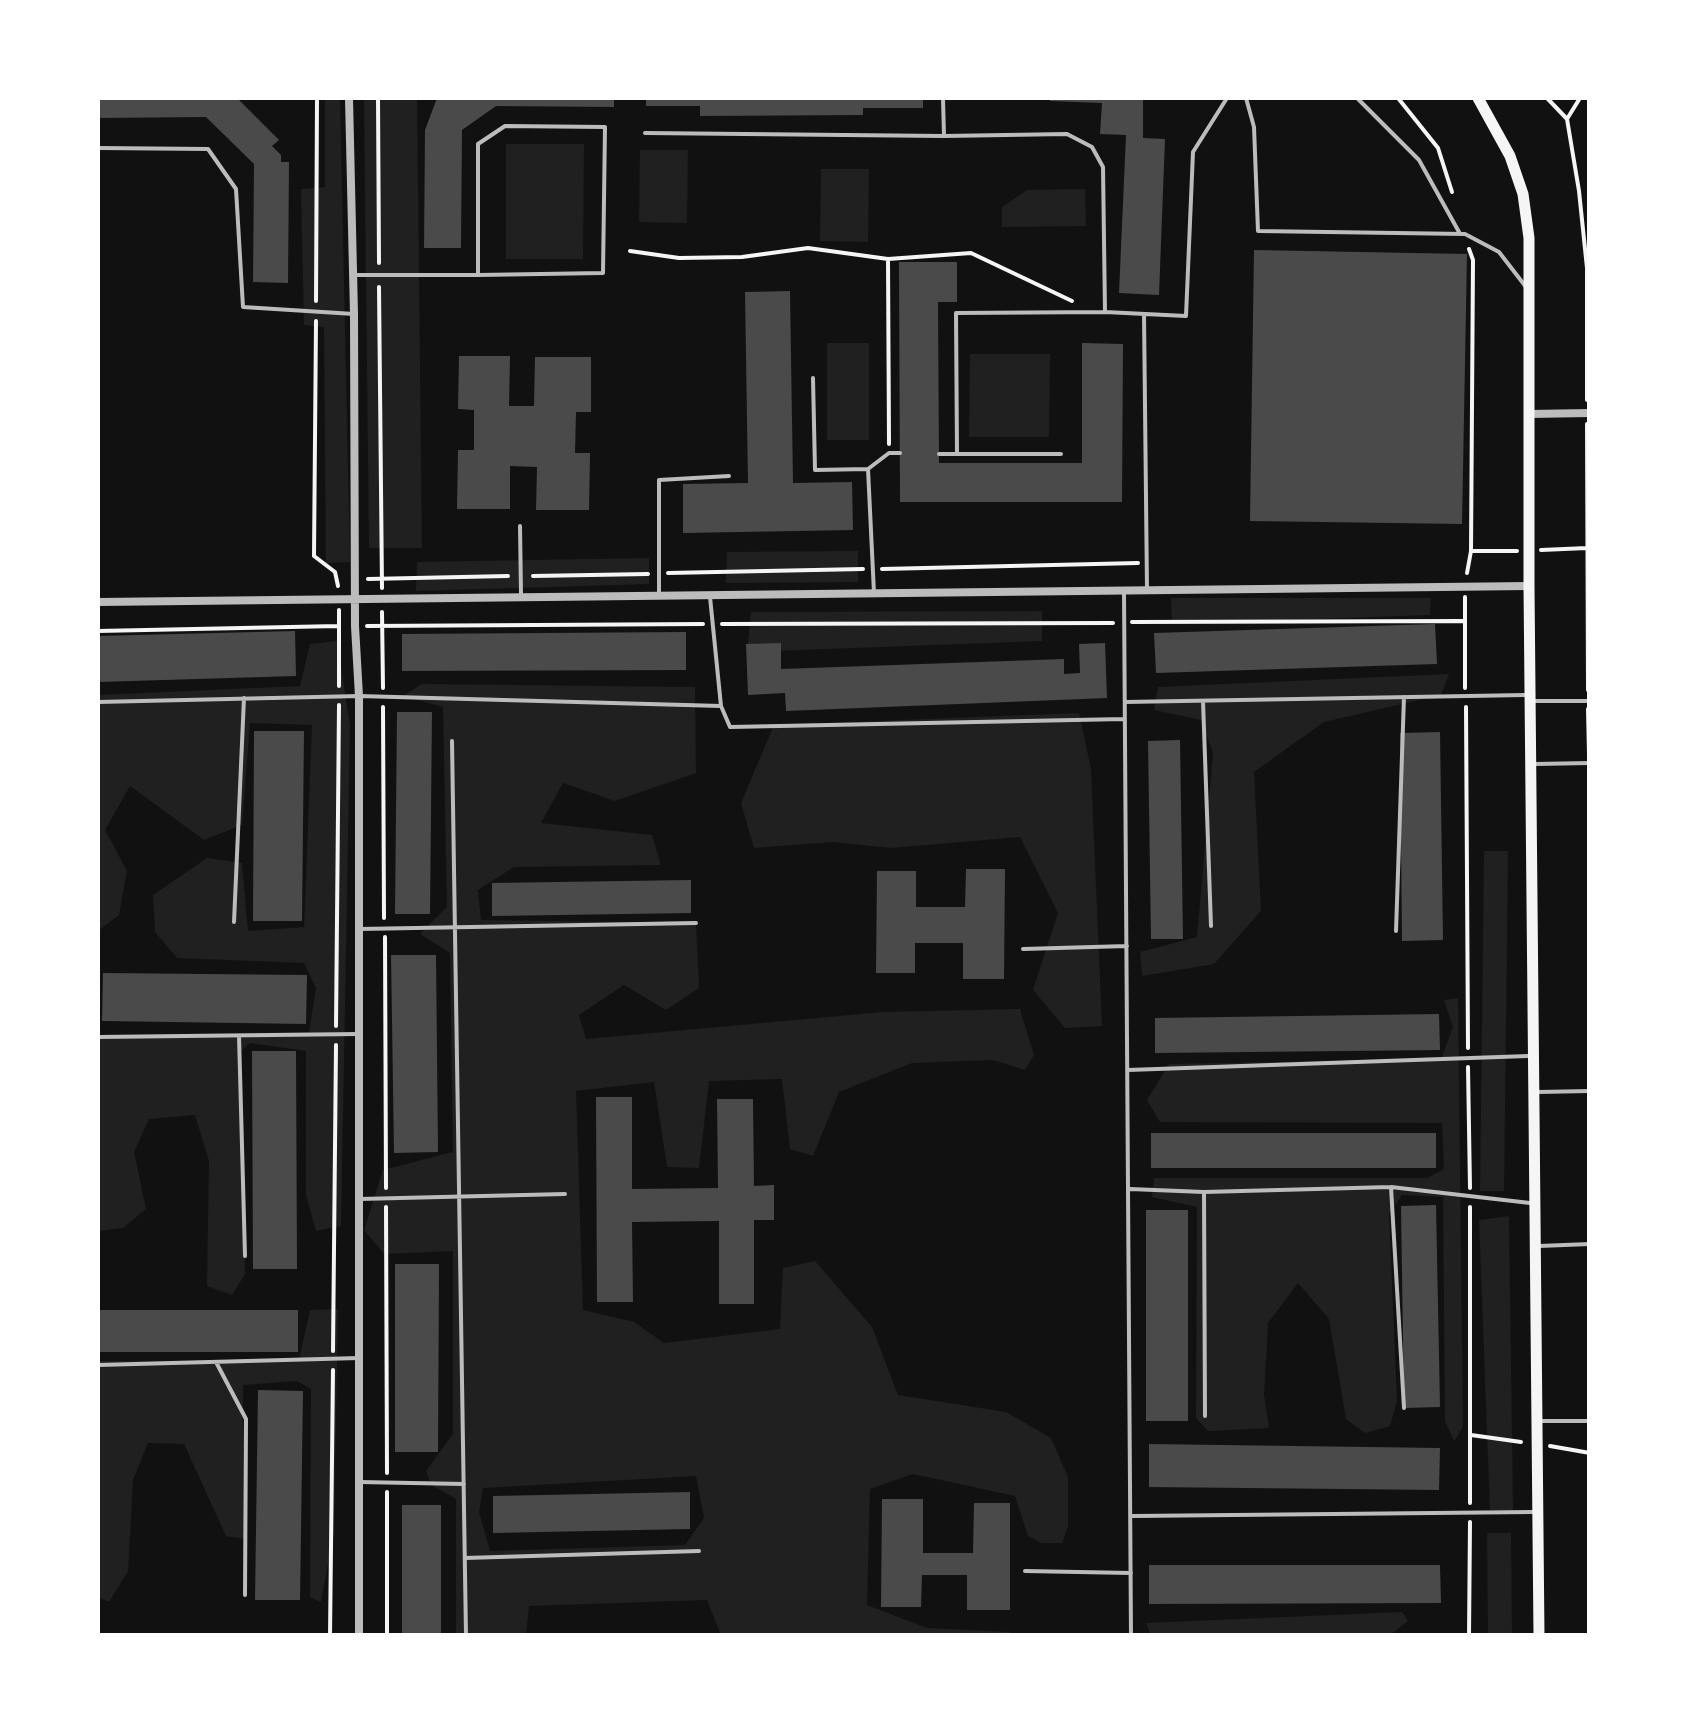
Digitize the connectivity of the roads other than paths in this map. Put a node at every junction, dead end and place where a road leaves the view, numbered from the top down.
1 (349, 98) edge
2 (943, 98) edge
3 (1227, 98) edge
4 (1246, 98) edge
5 (1357, 98) edge
6 (1478, 98) edge
7 (645, 134) dead end
8 (944, 136) junction
9 (98, 148) edge
10 (1462, 234) junction
11 (352, 275) junction
12 (478, 275) junction
13 (1528, 290) junction
14 (1105, 312) junction
15 (354, 314) junction
16 (1144, 314) junction
17 (813, 378) dead end
18 (1588, 413) edge
19 (1528, 414) junction
20 (900, 453) dead end
21 (939, 454) dead end
22 (957, 454) junction
23 (1060, 454) dead end
24 (868, 469) junction
25 (728, 476) dead end
26 (520, 526) dead end
27 (1528, 586) junction
28 (1147, 591) junction
29 (1124, 592) junction
30 (874, 593) junction
31 (710, 596) junction
32 (658, 597) junction
33 (521, 599) junction
34 (355, 601) junction
35 (98, 602) edge
36 (359, 696) junction
37 (1404, 697) junction
38 (244, 698) junction
39 (1530, 698) junction
40 (1203, 701) junction
41 (1589, 701) edge
42 (98, 702) edge
43 (1125, 702) junction
44 (720, 706) junction
45 (1124, 719) junction
46 (452, 741) dead end
47 (1589, 763) edge
48 (1530, 764) junction
49 (234, 922) dead end
50 (696, 923) dead end
51 (1211, 926) dead end
52 (457, 928) junction
53 (359, 929) junction
54 (1396, 931) dead end
55 (1127, 946) junction
56 (1023, 950) dead end
57 (359, 1034) junction
58 (239, 1036) junction
59 (98, 1037) edge
60 (1533, 1056) junction
61 (1127, 1070) junction
62 (1590, 1091) edge
63 (1533, 1092) junction
64 (1391, 1187) junction
65 (1128, 1189) junction
66 (1204, 1192) junction
67 (565, 1194) dead end
68 (461, 1198) junction
69 (359, 1199) junction
70 (1534, 1204) junction
71 (1590, 1244) edge
72 (1535, 1246) junction
73 (245, 1256) dead end
74 (359, 1358) junction
75 (216, 1362) junction
76 (98, 1365) edge
77 (1404, 1408) dead end
78 (1205, 1416) dead end
79 (1590, 1421) edge
80 (1536, 1422) junction
81 (359, 1482) junction
82 (464, 1484) junction
83 (1538, 1512) junction
84 (1131, 1516) junction
85 (700, 1550) dead end
86 (465, 1558) junction
87 (1025, 1571) dead end
88 (1131, 1573) junction
89 (245, 1595) dead end
90 (358, 1636) edge
91 (466, 1636) edge
92 (1132, 1636) edge
93 (1539, 1636) edge

1 - 11 street
2 - 8 lane
3 - 16 lane
4 - 10 lane
5 - 10 lane
6 - 13 main road
7 - 8 lane
8 - 14 lane
9 - 15 lane
10 - 13 lane
11 - 12 lane
11 - 15 street
12 - 12 lane
13 - 19 main road
14 - 16 lane
14 - 22 lane
15 - 34 street
16 - 28 lane
17 - 24 lane
18 - 19 street
19 - 27 main road
20 - 24 lane
21 - 22 lane
22 - 23 lane
24 - 30 lane
25 - 32 lane
26 - 33 lane
27 - 28 street
27 - 39 main road
28 - 29 street
29 - 30 street
29 - 43 lane
30 - 31 street
31 - 32 street
31 - 44 lane
32 - 33 street
33 - 34 street
34 - 35 street
34 - 36 street
36 - 38 lane
36 - 44 lane
36 - 53 street
37 - 39 lane
37 - 40 lane
37 - 54 lane
38 - 42 lane
38 - 49 lane
39 - 41 lane
39 - 48 main road
40 - 43 lane
40 - 51 lane
43 - 45 lane
44 - 45 lane
45 - 55 lane
46 - 52 lane
47 - 48 lane
48 - 60 main road
50 - 52 lane
52 - 53 lane
52 - 68 lane
53 - 57 street
55 - 56 lane
55 - 61 lane
57 - 58 lane
57 - 69 street
58 - 59 lane
58 - 73 lane
60 - 61 lane
60 - 63 main road
61 - 65 lane
62 - 63 lane
63 - 70 main road
64 - 66 lane
64 - 70 lane
64 - 77 lane
65 - 66 lane
65 - 84 lane
66 - 78 lane
67 - 68 lane
68 - 69 lane
68 - 82 lane
69 - 74 street
70 - 72 main road
71 - 72 lane
72 - 80 main road
74 - 75 lane
74 - 81 street
75 - 76 lane
75 - 89 lane
79 - 80 lane
80 - 83 main road
81 - 82 lane
81 - 90 street
82 - 86 lane
83 - 84 lane
83 - 93 main road
84 - 88 lane
85 - 86 lane
86 - 91 lane
87 - 88 lane
88 - 92 lane

